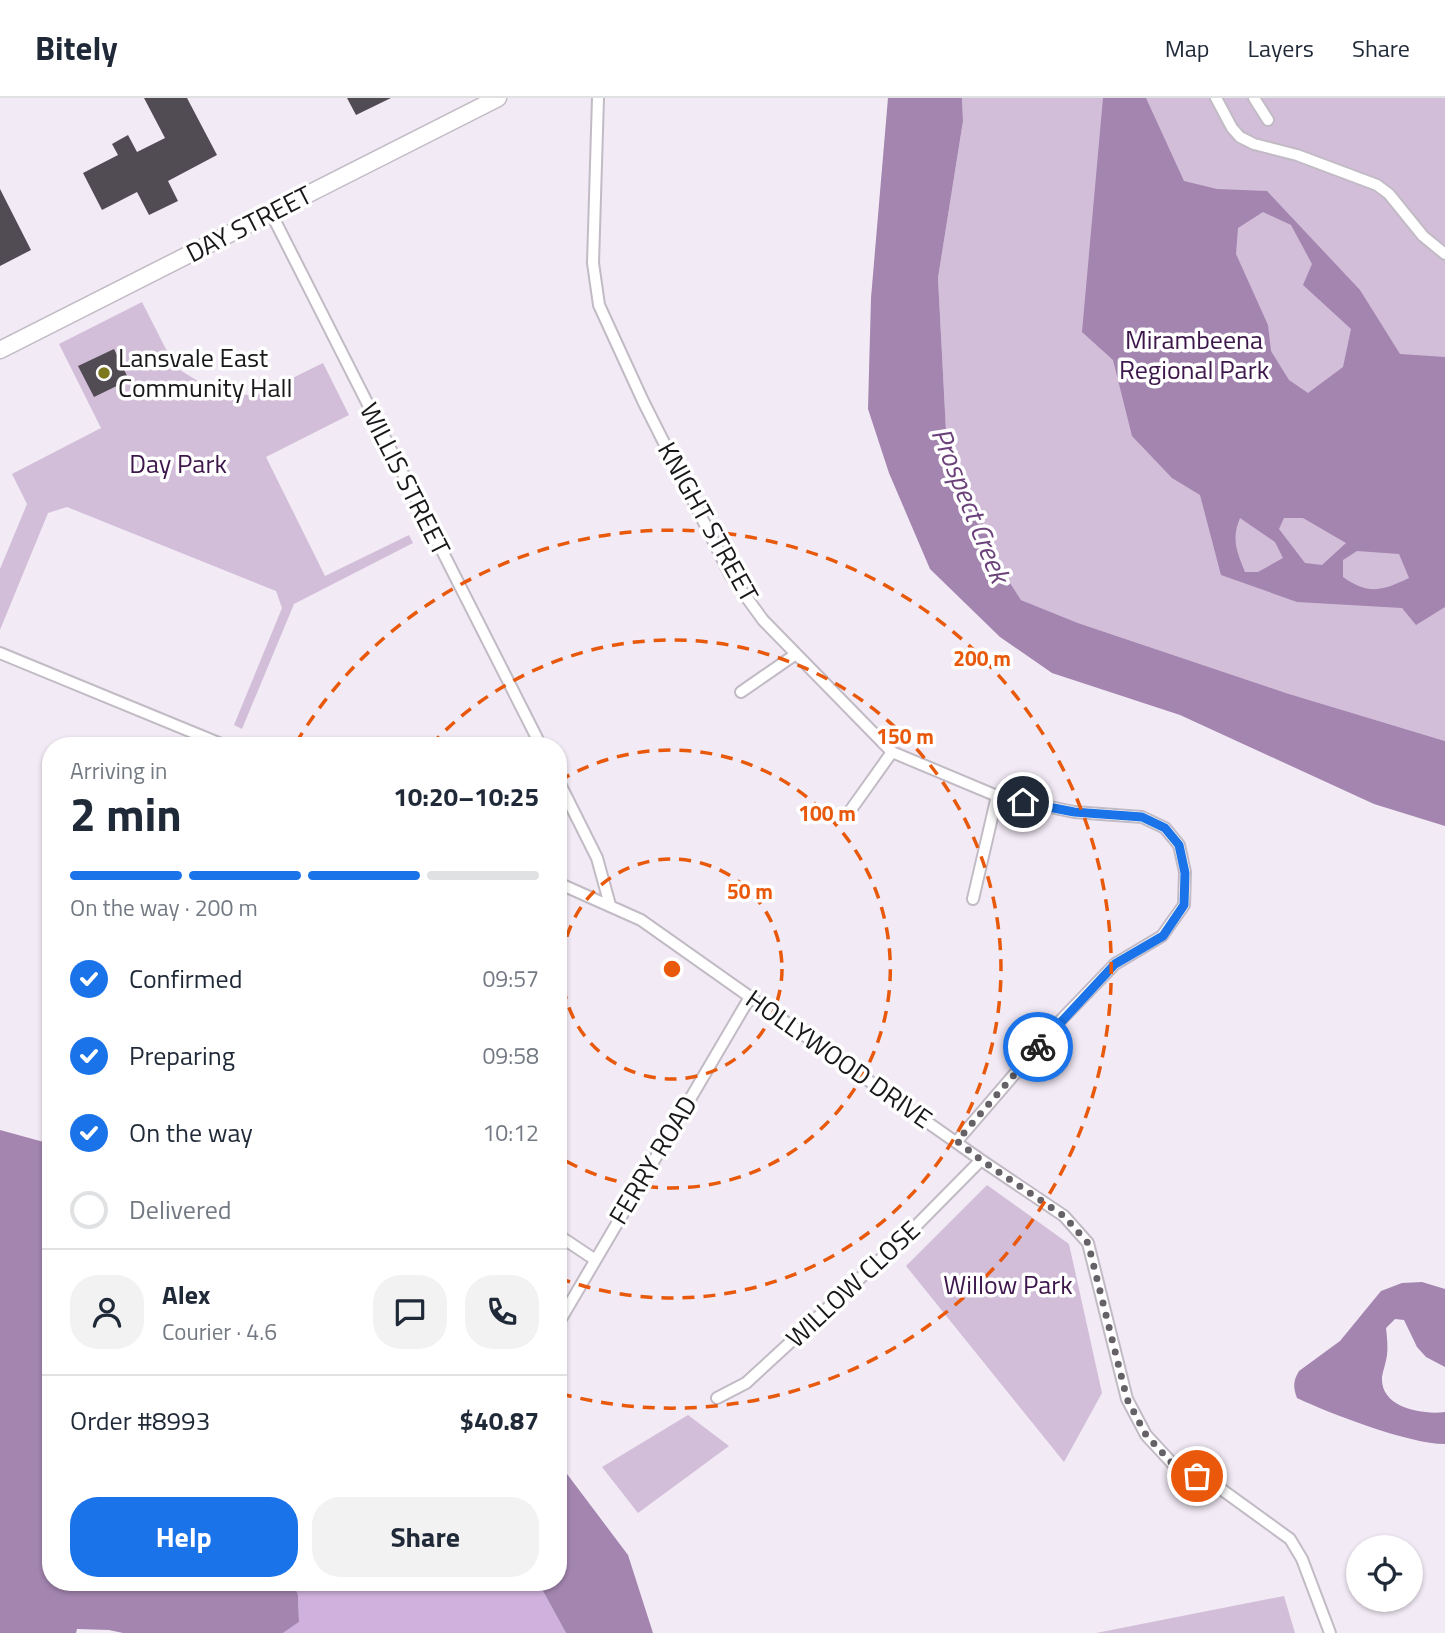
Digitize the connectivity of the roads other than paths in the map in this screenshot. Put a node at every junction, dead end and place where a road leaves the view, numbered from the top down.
1 (498, 98) edge
2 (598, 98) edge
3 (1216, 98) edge
4 (1254, 98) edge
5 (1268, 120) dead end
6 (271, 213) junction
7 (1445, 254) edge
8 (0, 350) edge
9 (0, 653) edge
10 (796, 654) junction
11 (741, 692) dead end
12 (204, 737) edge
13 (536, 737) edge
14 (892, 752) junction
15 (997, 796) junction
16 (567, 798) edge
17 (850, 811) dead end
18 (567, 887) edge
19 (973, 898) dead end
20 (610, 905) junction
21 (750, 997) junction
22 (957, 1141) junction
23 (981, 1160) junction
24 (567, 1242) edge
25 (594, 1259) junction
26 (567, 1308) edge
27 (717, 1398) dead end
28 (1331, 1633) edge

1 - 6 street, DAY STREET
2 - 10 street, KNIGHT STREET
3 - 7 street
4 - 5 street
6 - 8 street, DAY STREET
6 - 13 street, WILLIS STREET
9 - 12 street
10 - 11 street
10 - 14 street, KNIGHT STREET
14 - 15 street, KNIGHT STREET
14 - 17 street
15 - 19 street
15 - 22 street, KNIGHT STREET
16 - 20 street
18 - 20 street, HOLLYWOOD DRIVE
20 - 21 street, HOLLYWOOD DRIVE
21 - 22 street, HOLLYWOOD DRIVE
21 - 25 street, FERRY ROAD
22 - 23 street, HOLLYWOOD DRIVE
23 - 27 street, WILLOW CLOSE
23 - 28 street, HOLLYWOOD DRIVE
24 - 25 street
25 - 26 street, FERRY ROAD

